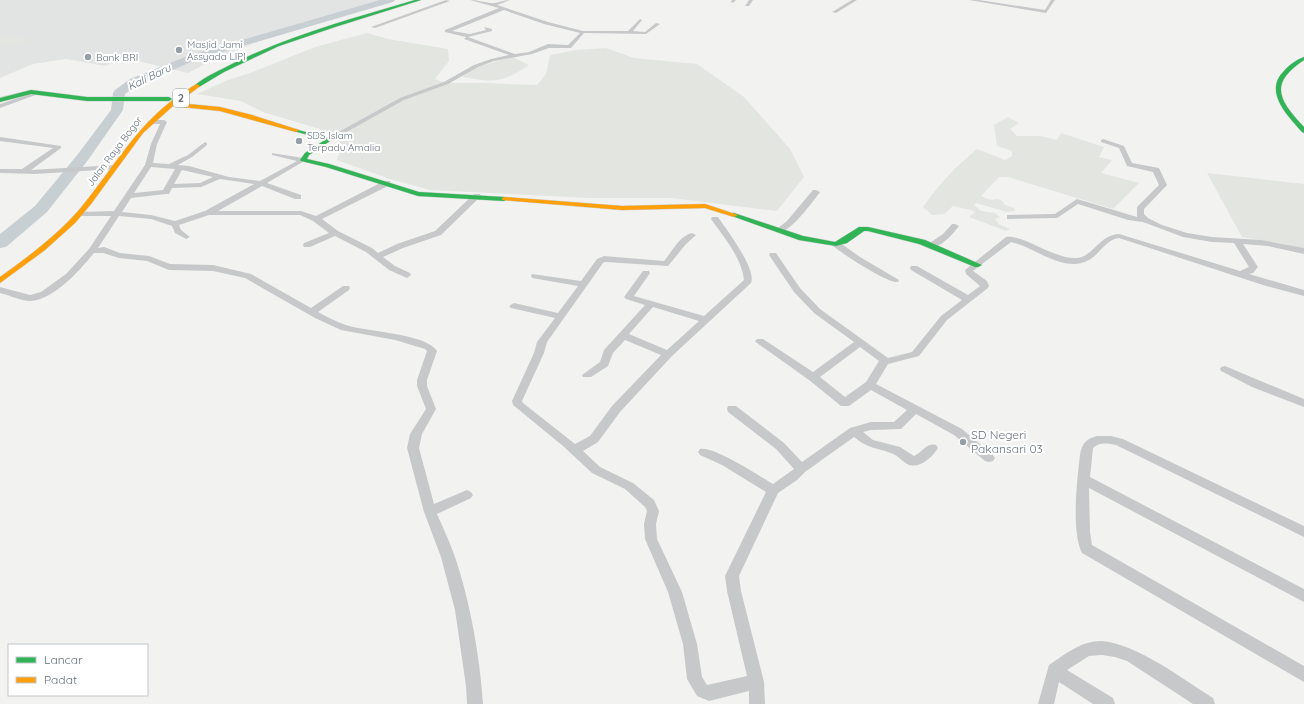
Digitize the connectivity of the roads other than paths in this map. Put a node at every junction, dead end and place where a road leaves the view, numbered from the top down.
1 (411, 0) edge
2 (419, 0) edge
3 (448, 0) edge
4 (472, 0) edge
5 (508, 0) edge
6 (751, 0) edge
7 (855, 0) edge
8 (971, 0) edge
9 (1053, 0) edge
10 (747, 5) dead end
11 (490, 6) junction
12 (504, 8) junction
13 (834, 12) dead end
14 (393, 20) junction
15 (640, 20) dead end
16 (402, 23) dead end
17 (658, 24) dead end
18 (373, 27) dead end
19 (486, 28) dead end
20 (583, 32) junction
21 (608, 32) junction
22 (630, 32) junction
23 (466, 36) junction
24 (604, 38) dead end
25 (515, 56) junction
26 (1304, 58) edge
27 (1304, 65) edge
28 (1288, 84) dead end
29 (38, 93) junction
30 (1288, 94) dead end
31 (0, 100) edge
32 (170, 102) junction
33 (0, 106) edge
34 (1304, 121) edge
35 (150, 122) junction
36 (1304, 131) edge
37 (0, 139) edge
38 (330, 139) junction
39 (1103, 141) dead end
40 (205, 144) dead end
41 (274, 154) dead end
42 (303, 160) junction
43 (149, 165) junction
44 (171, 166) junction
45 (115, 167) junction
46 (180, 167) junction
47 (104, 168) junction
48 (0, 171) edge
49 (23, 172) junction
50 (220, 176) junction
51 (261, 183) junction
52 (387, 183) junction
53 (171, 186) junction
54 (816, 192) dead end
55 (129, 196) junction
56 (477, 196) junction
57 (298, 197) dead end
58 (208, 213) junction
59 (80, 214) junction
60 (118, 214) junction
61 (1010, 217) dead end
62 (316, 219) junction
63 (715, 219) dead end
64 (1145, 220) junction
65 (175, 224) junction
66 (955, 226) dead end
67 (781, 230) junction
68 (335, 233) junction
69 (692, 235) dead end
70 (186, 237) dead end
71 (1240, 243) junction
72 (307, 244) dead end
73 (836, 244) junction
74 (931, 246) junction
75 (92, 251) junction
76 (1304, 251) edge
77 (773, 255) dead end
78 (378, 256) junction
79 (978, 265) junction
80 (914, 268) dead end
81 (646, 273) dead end
82 (1240, 274) junction
83 (407, 275) dead end
84 (534, 276) dead end
85 (1, 277) edge
86 (895, 280) dead end
87 (584, 284) junction
88 (346, 288) dead end
89 (0, 290) edge
90 (1300, 293) edge
91 (968, 299) junction
92 (652, 303) junction
93 (514, 306) dead end
94 (312, 312) junction
95 (561, 316) junction
96 (704, 320) junction
97 (622, 336) junction
98 (760, 341) dead end
99 (861, 342) junction
100 (668, 354) junction
101 (886, 361) junction
102 (1225, 369) dead end
103 (587, 375) dead end
104 (813, 378) junction
105 (870, 385) junction
106 (1304, 403) edge
107 (732, 409) dead end
108 (915, 409) junction
109 (854, 431) junction
110 (932, 448) dead end
111 (574, 450) junction
112 (704, 452) dead end
113 (989, 458) dead end
114 (801, 470) junction
115 (1084, 480) junction
116 (773, 490) junction
117 (467, 495) dead end
118 (430, 512) junction
119 (1304, 532) edge
120 (1304, 596) edge
121 (1054, 670) junction
122 (1304, 674) edge
123 (756, 682) junction
124 (475, 704) edge
125 (757, 704) edge
126 (1046, 704) edge
127 (1107, 704) edge
128 (1207, 704) edge

1 - 32 main road, Jalan Raya Bogor / 2
2 - 32 main road, Jalan Raya Bogor / 2
3 - 14 street
4 - 11 street
5 - 11 street
6 - 10 street
7 - 13 street
8 - 9 street
11 - 12 street
12 - 20 street
12 - 23 street
14 - 16 street
14 - 18 street
15 - 22 street
17 - 22 street
19 - 23 street
20 - 21 street
20 - 25 street
21 - 22 street
21 - 24 street
23 - 25 street
25 - 38 street
26 - 36 main road
27 - 28 main road
29 - 31 main road
29 - 32 main road
29 - 33 street
30 - 34 main road
32 - 35 main road, Jalan Raya Bogor / 2
32 - 38 main road
32 - 47 main road, Jalan Raya Bogor / 2
35 - 43 street
35 - 45 main road, Jalan Raya Bogor / 2
37 - 49 street
38 - 42 main road
39 - 64 street
40 - 44 street
41 - 42 street
42 - 51 street
42 - 52 main road
43 - 44 street
43 - 55 street
44 - 46 street
45 - 47 street
45 - 59 main road, Jalan Raya Bogor / 2
46 - 50 street
46 - 53 street
47 - 49 street
47 - 85 main road, Jalan Raya Bogor / 2
48 - 49 street
50 - 51 street
50 - 53 street
51 - 57 street
51 - 58 street
52 - 56 main road
52 - 62 street
53 - 55 street
54 - 67 street
55 - 60 street
56 - 67 main road
56 - 78 street
58 - 62 street
58 - 65 street
59 - 60 street
59 - 85 main road, Jalan Raya Bogor / 2
60 - 65 street
60 - 75 street
61 - 64 street
62 - 68 street
63 - 96 street
64 - 71 street
65 - 70 street
66 - 74 street
67 - 73 main road
68 - 72 street
68 - 78 street
69 - 87 street
71 - 76 street
71 - 82 street
73 - 74 main road
73 - 86 street
74 - 79 main road
75 - 89 street
75 - 94 street
77 - 99 street
78 - 83 street
79 - 82 street
79 - 91 street
80 - 91 street
81 - 92 street
82 - 90 street
84 - 87 street
87 - 95 street
88 - 94 street
91 - 101 street
92 - 96 street
92 - 97 street
93 - 95 street
94 - 118 street
95 - 111 street
96 - 100 street
97 - 100 street
97 - 103 street
98 - 104 street
99 - 101 street
99 - 104 street
100 - 111 street
101 - 105 street
102 - 106 street
104 - 105 street
105 - 108 street
107 - 114 street
108 - 109 street
108 - 113 street
109 - 110 street
109 - 114 street
111 - 123 street
112 - 116 street
114 - 116 street
115 - 119 street
115 - 120 street
115 - 122 street
116 - 123 street
117 - 118 street
118 - 124 street
121 - 126 street
121 - 127 street
121 - 128 street
123 - 125 street

